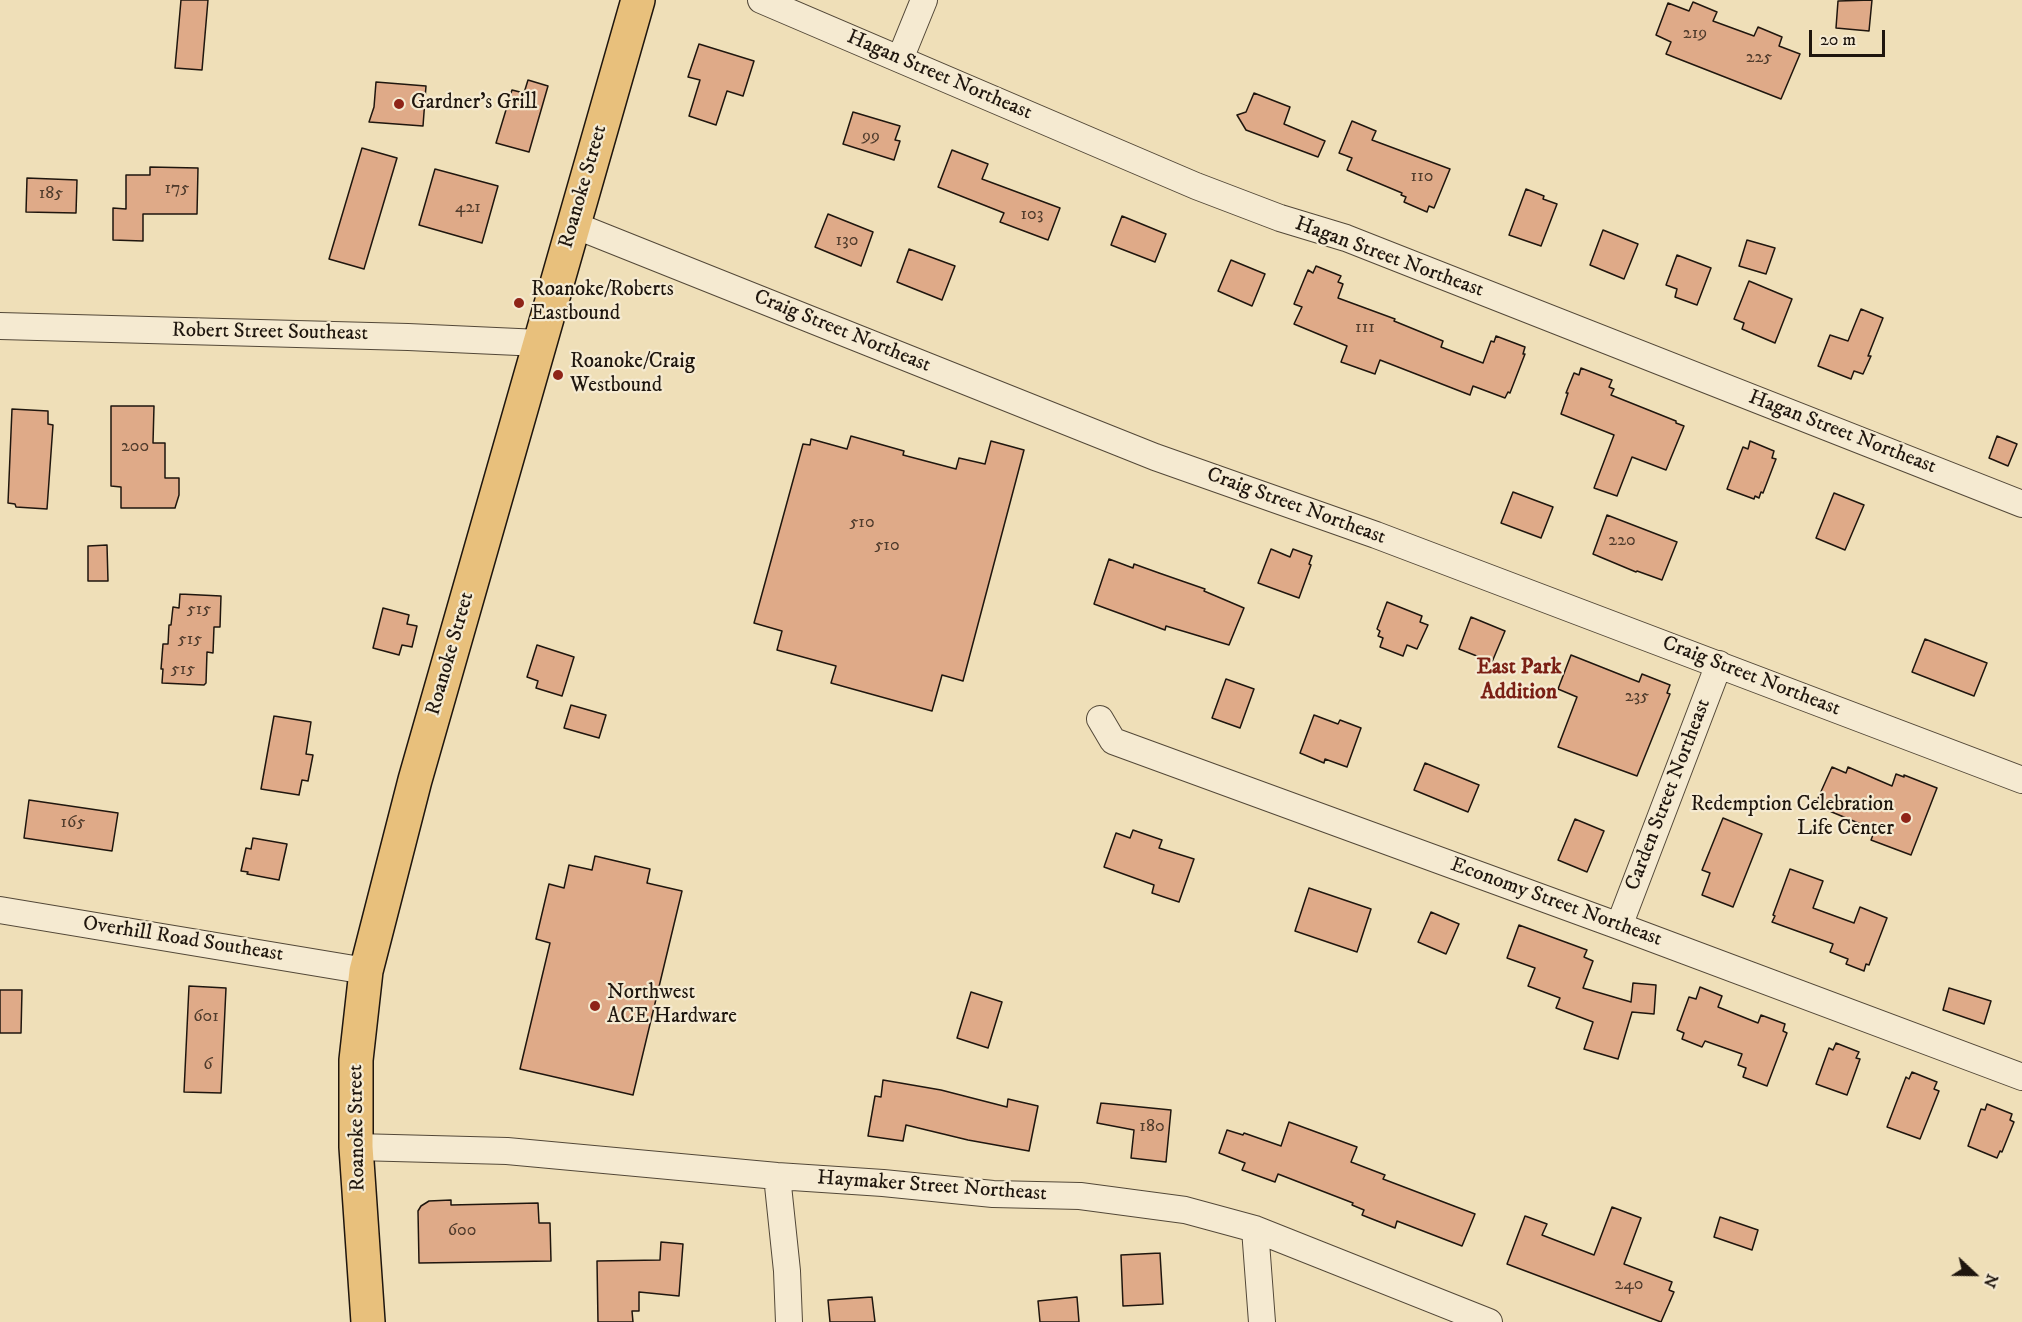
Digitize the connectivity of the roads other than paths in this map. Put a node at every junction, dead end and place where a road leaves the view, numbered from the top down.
1 (638, 0) edge
2 (761, 0) edge
3 (924, 0) edge
4 (900, 59) junction
5 (574, 225) junction
6 (0, 326) edge
7 (540, 343) junction
8 (2022, 504) edge
9 (1719, 664) junction
10 (1100, 719) dead end
11 (2022, 780) edge
12 (0, 910) edge
13 (1619, 926) junction
14 (366, 971) junction
15 (2022, 1077) edge
16 (356, 1147) junction
17 (777, 1176) junction
18 (1255, 1230) junction
19 (368, 1322) edge
20 (789, 1322) edge
21 (1262, 1322) edge
22 (1489, 1322) edge

1 - 5 main road, Roanoke Street
2 - 4 street, Hagan Street Northeast
3 - 4 street
4 - 8 street, Hagan Street Northeast
5 - 7 main road, Roanoke Street
5 - 9 street, Craig Street Northeast
6 - 7 street, Robert Street Southeast
7 - 14 main road, Roanoke Street
9 - 11 street, Craig Street Northeast
9 - 13 street, Carden Street Northeast
10 - 13 street, Economy Street Northeast
12 - 14 street, Overhill Road Southeast
13 - 15 street, Economy Street Northeast
14 - 16 main road, Roanoke Street
16 - 17 street, Haymaker Street Northeast
16 - 19 main road, Roanoke Street
17 - 18 street, Haymaker Street Northeast
17 - 20 street
18 - 21 street
18 - 22 street, Haymaker Street Northeast

